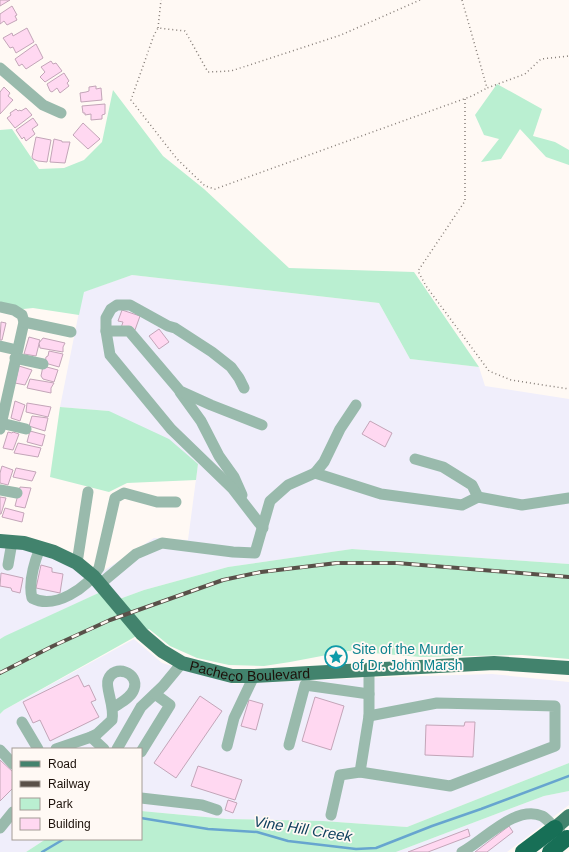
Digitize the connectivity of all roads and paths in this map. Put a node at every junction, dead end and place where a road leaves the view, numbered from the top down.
1 (161, 0) edge
2 (420, 0) edge
3 (462, 0) edge
4 (158, 28) junction
5 (569, 56) edge
6 (0, 68) edge
7 (487, 88) junction
8 (465, 99) junction
9 (61, 113) dead end
10 (0, 307) edge
11 (24, 322) junction
12 (106, 331) junction
13 (70, 332) dead end
14 (0, 346) edge
15 (16, 354) junction
16 (43, 364) dead end
17 (244, 388) dead end
18 (569, 389) edge
19 (180, 391) junction
20 (356, 405) dead end
21 (1, 420) edge
22 (262, 424) dead end
23 (26, 429) dead end
24 (415, 459) dead end
25 (315, 473) junction
26 (0, 490) edge
27 (88, 492) dead end
28 (17, 493) dead end
29 (478, 497) junction
30 (569, 498) edge
31 (176, 502) dead end
32 (248, 509) junction
33 (262, 528) junction
34 (6, 541) edge
35 (40, 548) junction
36 (77, 564) junction
37 (8, 565) dead end
38 (97, 580) junction
39 (182, 663) junction
40 (569, 668) edge
41 (369, 669) junction
42 (254, 676) junction
43 (155, 694) junction
44 (369, 694) junction
45 (113, 708) dead end
46 (369, 716) junction
47 (22, 722) dead end
48 (91, 737) junction
49 (289, 745) dead end
50 (227, 746) dead end
51 (37, 748) edge
52 (59, 748) edge
53 (103, 748) edge
54 (118, 748) edge
55 (0, 750) edge
56 (142, 750) edge
57 (12, 763) edge
58 (360, 772) junction
59 (142, 798) edge
60 (217, 810) dead end
61 (12, 813) edge
62 (331, 815) dead end
63 (569, 816) edge
64 (0, 828) edge
65 (555, 828) junction
66 (568, 839) edge
67 (462, 852) edge
68 (523, 852) edge
69 (550, 852) edge

1 - 4 path
2 - 4 path
3 - 7 path
4 - 8 path
5 - 7 path
6 - 9 street
7 - 8 path
8 - 18 path
10 - 11 street
11 - 13 street
11 - 15 street
12 - 17 street
12 - 19 street
12 - 32 street
14 - 15 street
15 - 16 street
15 - 21 street
19 - 22 street
19 - 32 street
20 - 25 street
21 - 23 street
24 - 29 street
25 - 29 street
25 - 33 street
26 - 28 street
27 - 36 street
29 - 30 street
31 - 38 street
32 - 33 street
33 - 38 street
34 - 35 main road, Pacheco Boulevard
34 - 37 street
35 - 36 main road, Pacheco Boulevard
35 - 38 street
36 - 38 main road, Pacheco Boulevard
38 - 39 main road, Pacheco Boulevard
39 - 42 main road, Pacheco Boulevard
39 - 43 street
40 - 41 main road, Pacheco Boulevard
41 - 42 main road, Pacheco Boulevard
41 - 44 street
42 - 50 street
43 - 54 street
43 - 56 street
44 - 46 street
44 - 49 street
45 - 48 street
46 - 58 street
46 - 58 street
47 - 51 street
48 - 52 street
48 - 53 street
55 - 57 street
58 - 62 street
59 - 60 street
61 - 64 street
63 - 65 main road
65 - 66 street
65 - 67 street
65 - 68 highway
66 - 69 highway

